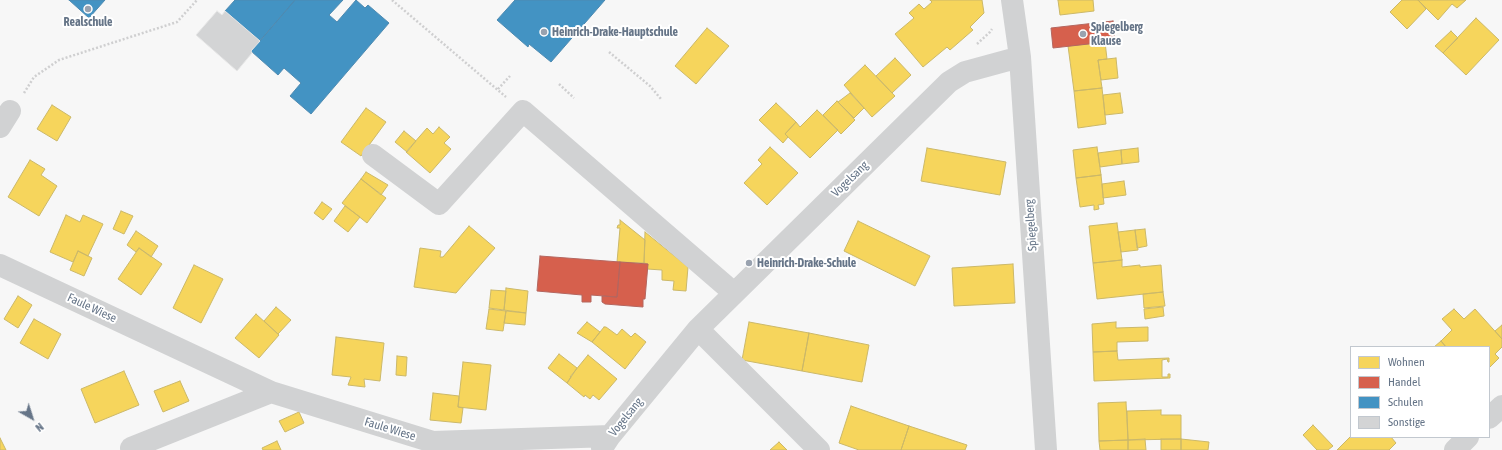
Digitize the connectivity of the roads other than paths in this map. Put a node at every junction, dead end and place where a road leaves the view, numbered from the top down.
1 (1012, 0) edge
2 (1020, 58) junction
3 (373, 155) dead end
4 (0, 265) edge
5 (734, 293) junction
6 (698, 330) junction
7 (271, 392) junction
8 (1502, 406) edge
9 (1490, 417) edge
10 (1467, 438) edge
11 (605, 443) edge
12 (131, 448) dead end
13 (819, 450) edge
14 (1046, 450) edge
15 (1454, 450) edge

1 - 2 street, Spiegelberg
2 - 5 street, Vogelsang
2 - 14 street, Spiegelberg
3 - 5 street
4 - 7 street, Faule Wiese
5 - 6 street, Vogelsang
6 - 11 street, Vogelsang
6 - 13 street
7 - 11 street, Faule Wiese
7 - 12 street
8 - 9 street
10 - 15 street

